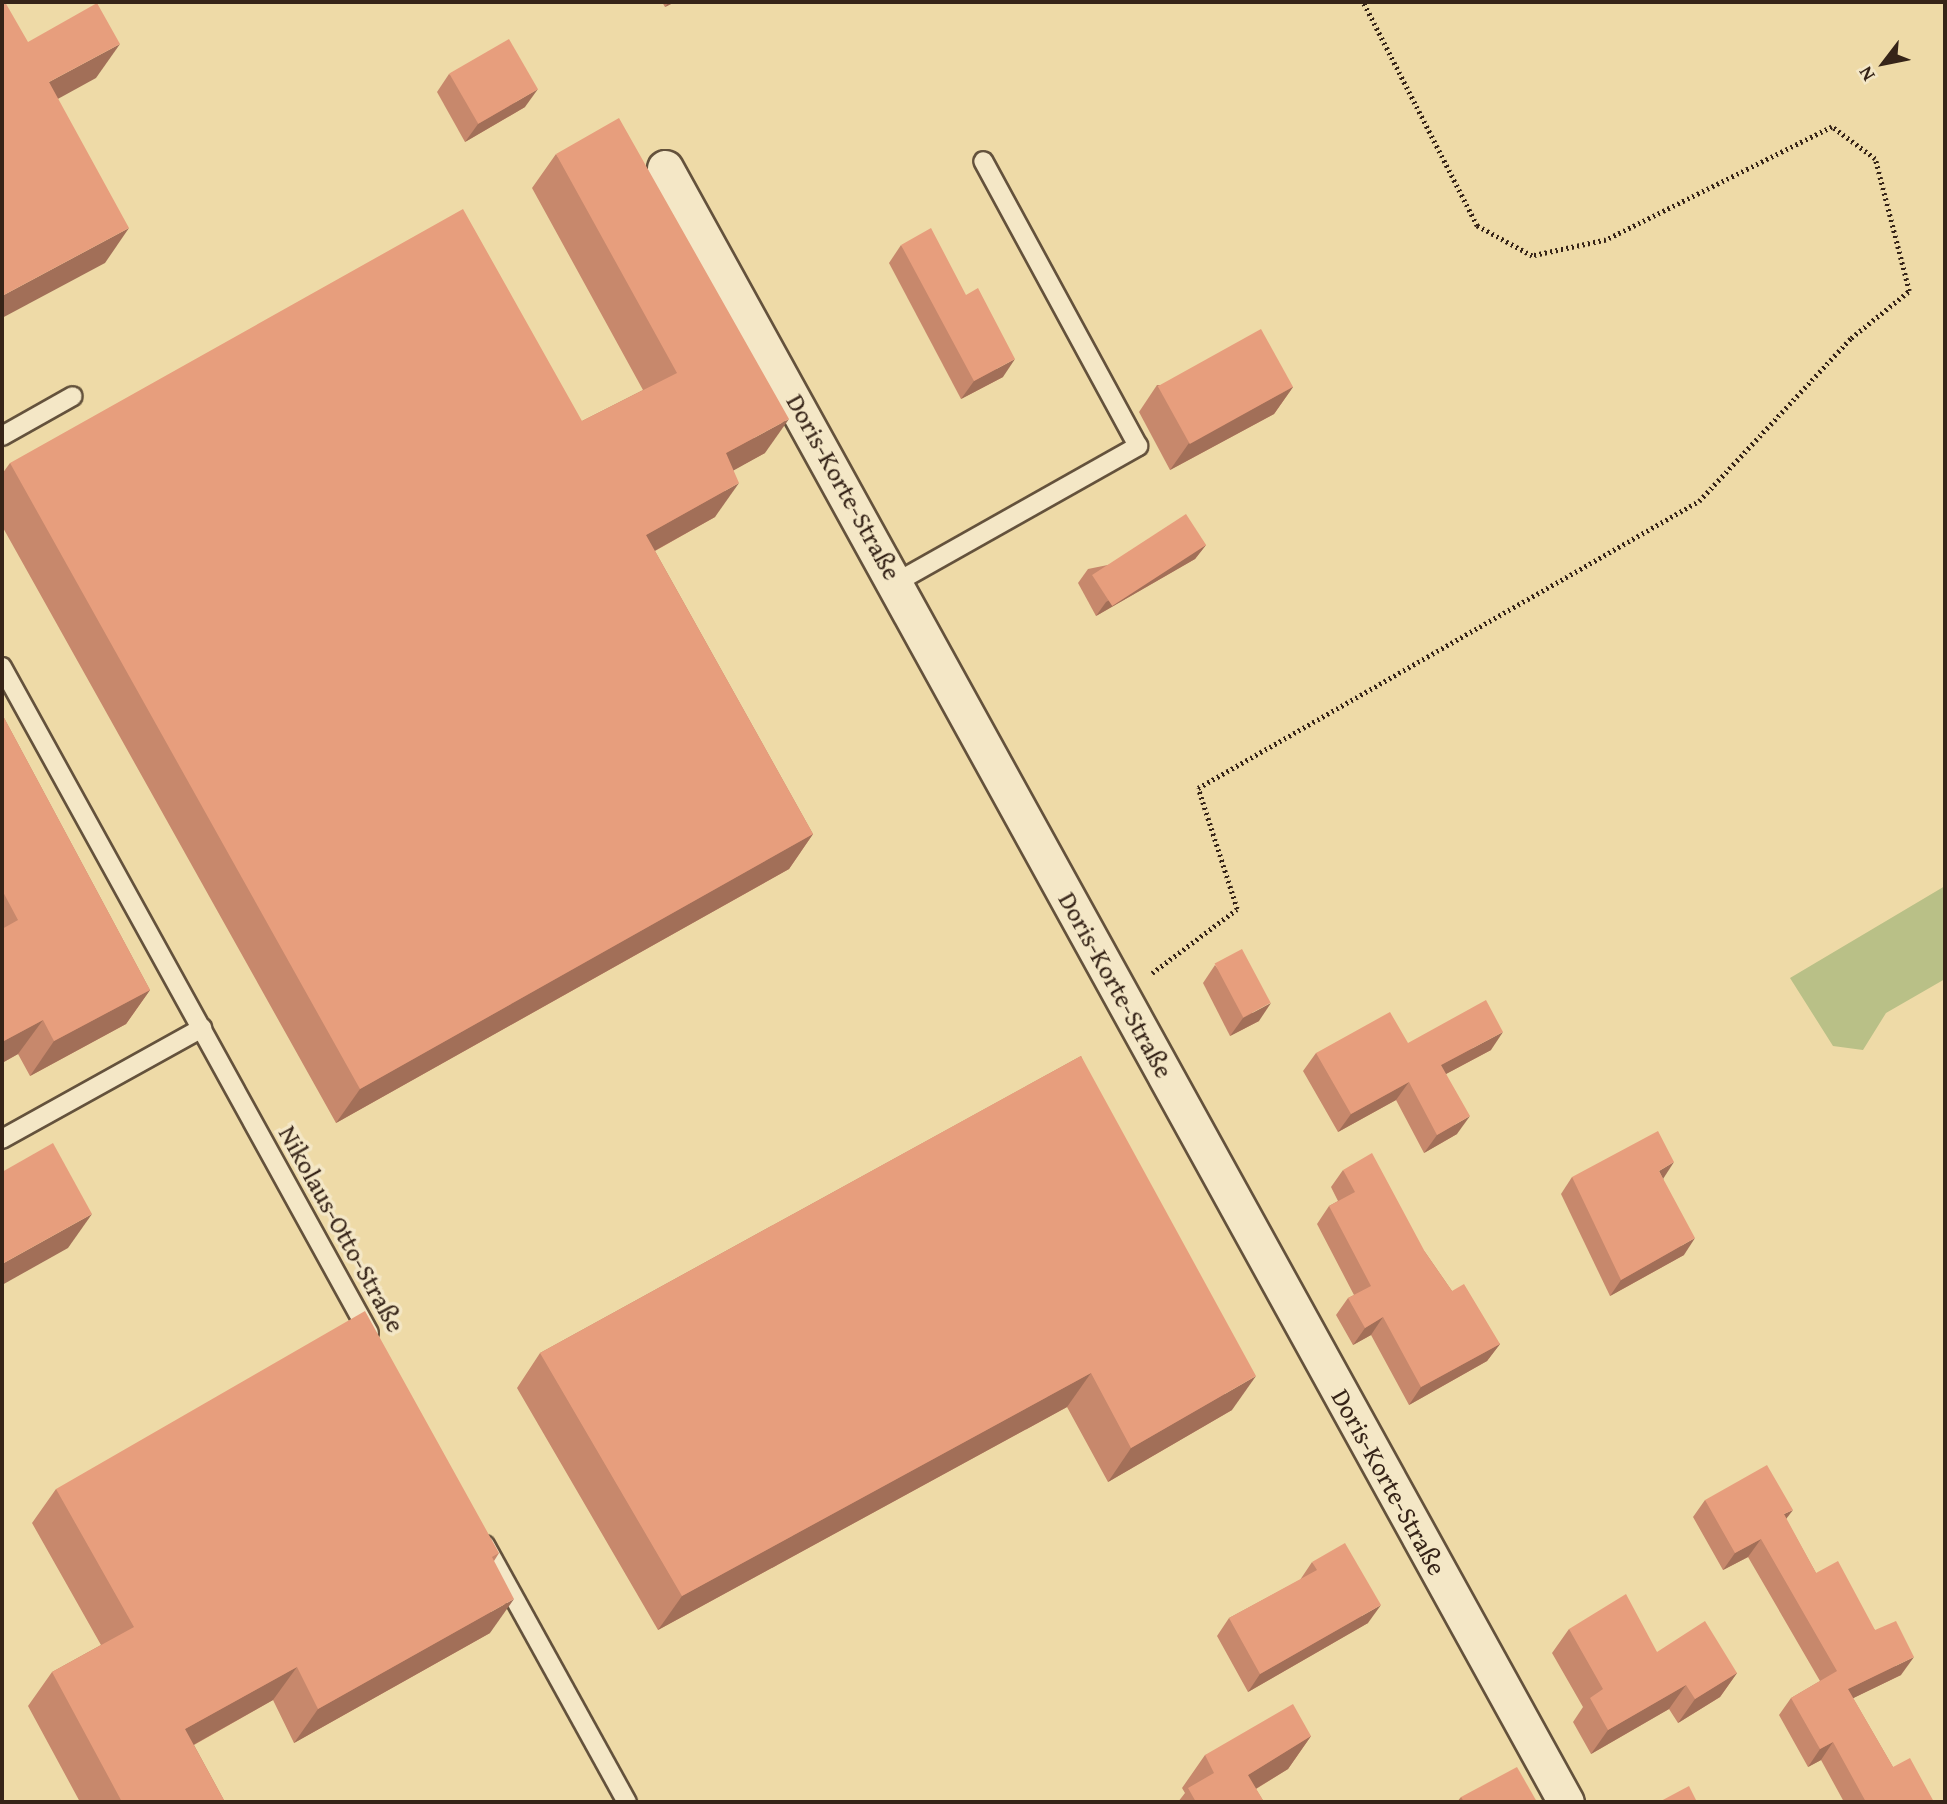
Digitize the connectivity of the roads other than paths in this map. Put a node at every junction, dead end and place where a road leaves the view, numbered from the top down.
1 (983, 161) dead end
2 (665, 168) dead end
3 (73, 396) dead end
4 (2, 436) edge
5 (897, 582) junction
6 (2, 667) edge
7 (202, 1028) junction
8 (2, 1139) edge
9 (381, 1355) edge
10 (474, 1524) edge
11 (627, 1802) edge
12 (1566, 1802) edge

1 - 5 lane
2 - 5 street, Doris-Korte-Straße
3 - 4 lane
5 - 12 street, Doris-Korte-Straße
6 - 7 lane, Nikolaus-Otto-Straße
7 - 8 lane
7 - 9 lane, Nikolaus-Otto-Straße
10 - 11 lane

